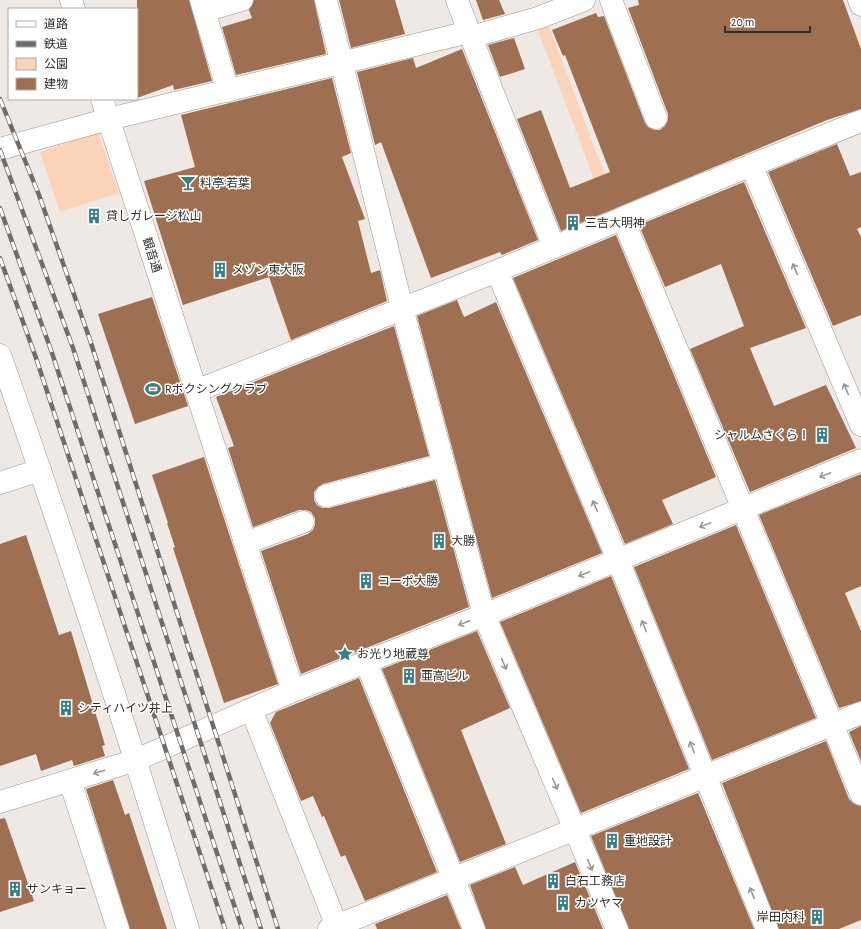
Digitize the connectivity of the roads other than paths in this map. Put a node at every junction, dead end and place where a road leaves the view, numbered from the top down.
1 (242, 0) edge
2 (326, 0) edge
3 (457, 0) edge
4 (584, 0) edge
5 (612, 0) edge
6 (859, 0) edge
7 (202, 5) edge
8 (861, 5) edge
9 (470, 34) junction
10 (342, 64) junction
11 (228, 91) junction
12 (102, 100) edge
13 (656, 118) dead end
14 (108, 119) junction
15 (861, 121) edge
16 (0, 149) edge
17 (751, 165) junction
18 (623, 219) junction
19 (554, 247) junction
20 (497, 271) junction
21 (402, 308) junction
22 (0, 355) edge
23 (196, 392) junction
24 (861, 425) edge
25 (861, 460) edge
26 (444, 465) junction
27 (40, 470) junction
28 (0, 483) edge
29 (326, 496) dead end
30 (744, 508) junction
31 (303, 522) dead end
32 (245, 543) junction
33 (618, 560) junction
34 (484, 615) junction
35 (366, 662) junction
36 (293, 691) junction
37 (251, 709) junction
38 (861, 713) edge
39 (833, 725) junction
40 (136, 760) junction
41 (704, 777) junction
42 (70, 781) junction
43 (861, 794) edge
44 (0, 802) edge
45 (575, 829) junction
46 (453, 878) junction
47 (334, 928) edge
48 (118, 929) edge
49 (188, 929) edge
50 (474, 929) edge
51 (617, 929) edge
52 (767, 929) edge

1 - 7 street
2 - 10 street
3 - 9 street
4 - 9 street
5 - 13 street
6 - 8 street
7 - 11 street
9 - 10 street
9 - 19 street
10 - 11 street
10 - 21 street
11 - 14 street
12 - 14 street, 観音通
14 - 16 street
14 - 23 street, 観音通
15 - 17 street
17 - 18 street
24 -> 17 street
18 - 19 street
18 - 30 street
19 - 20 street
20 - 21 street
33 -> 20 street
21 - 23 street
21 - 26 street
22 - 27 street
23 - 32 street, 観音通
25 -> 30 street
26 - 29 street
26 - 34 street
27 - 28 street
27 - 40 street
30 -> 33 street
30 - 39 street
31 - 32 street
32 - 36 street, 観音通
33 -> 34 street
41 -> 33 street
34 -> 35 street
34 -> 45 street
35 - 36 street
35 - 46 street
36 - 37 street
37 - 40 street
37 - 47 street
38 - 39 street
39 - 41 street
39 - 43 street
40 -> 42 street
40 - 49 street
41 - 45 street
52 -> 41 street
42 - 44 street
42 - 48 street
45 - 46 street
45 -> 51 street
46 - 47 street
46 - 50 street

